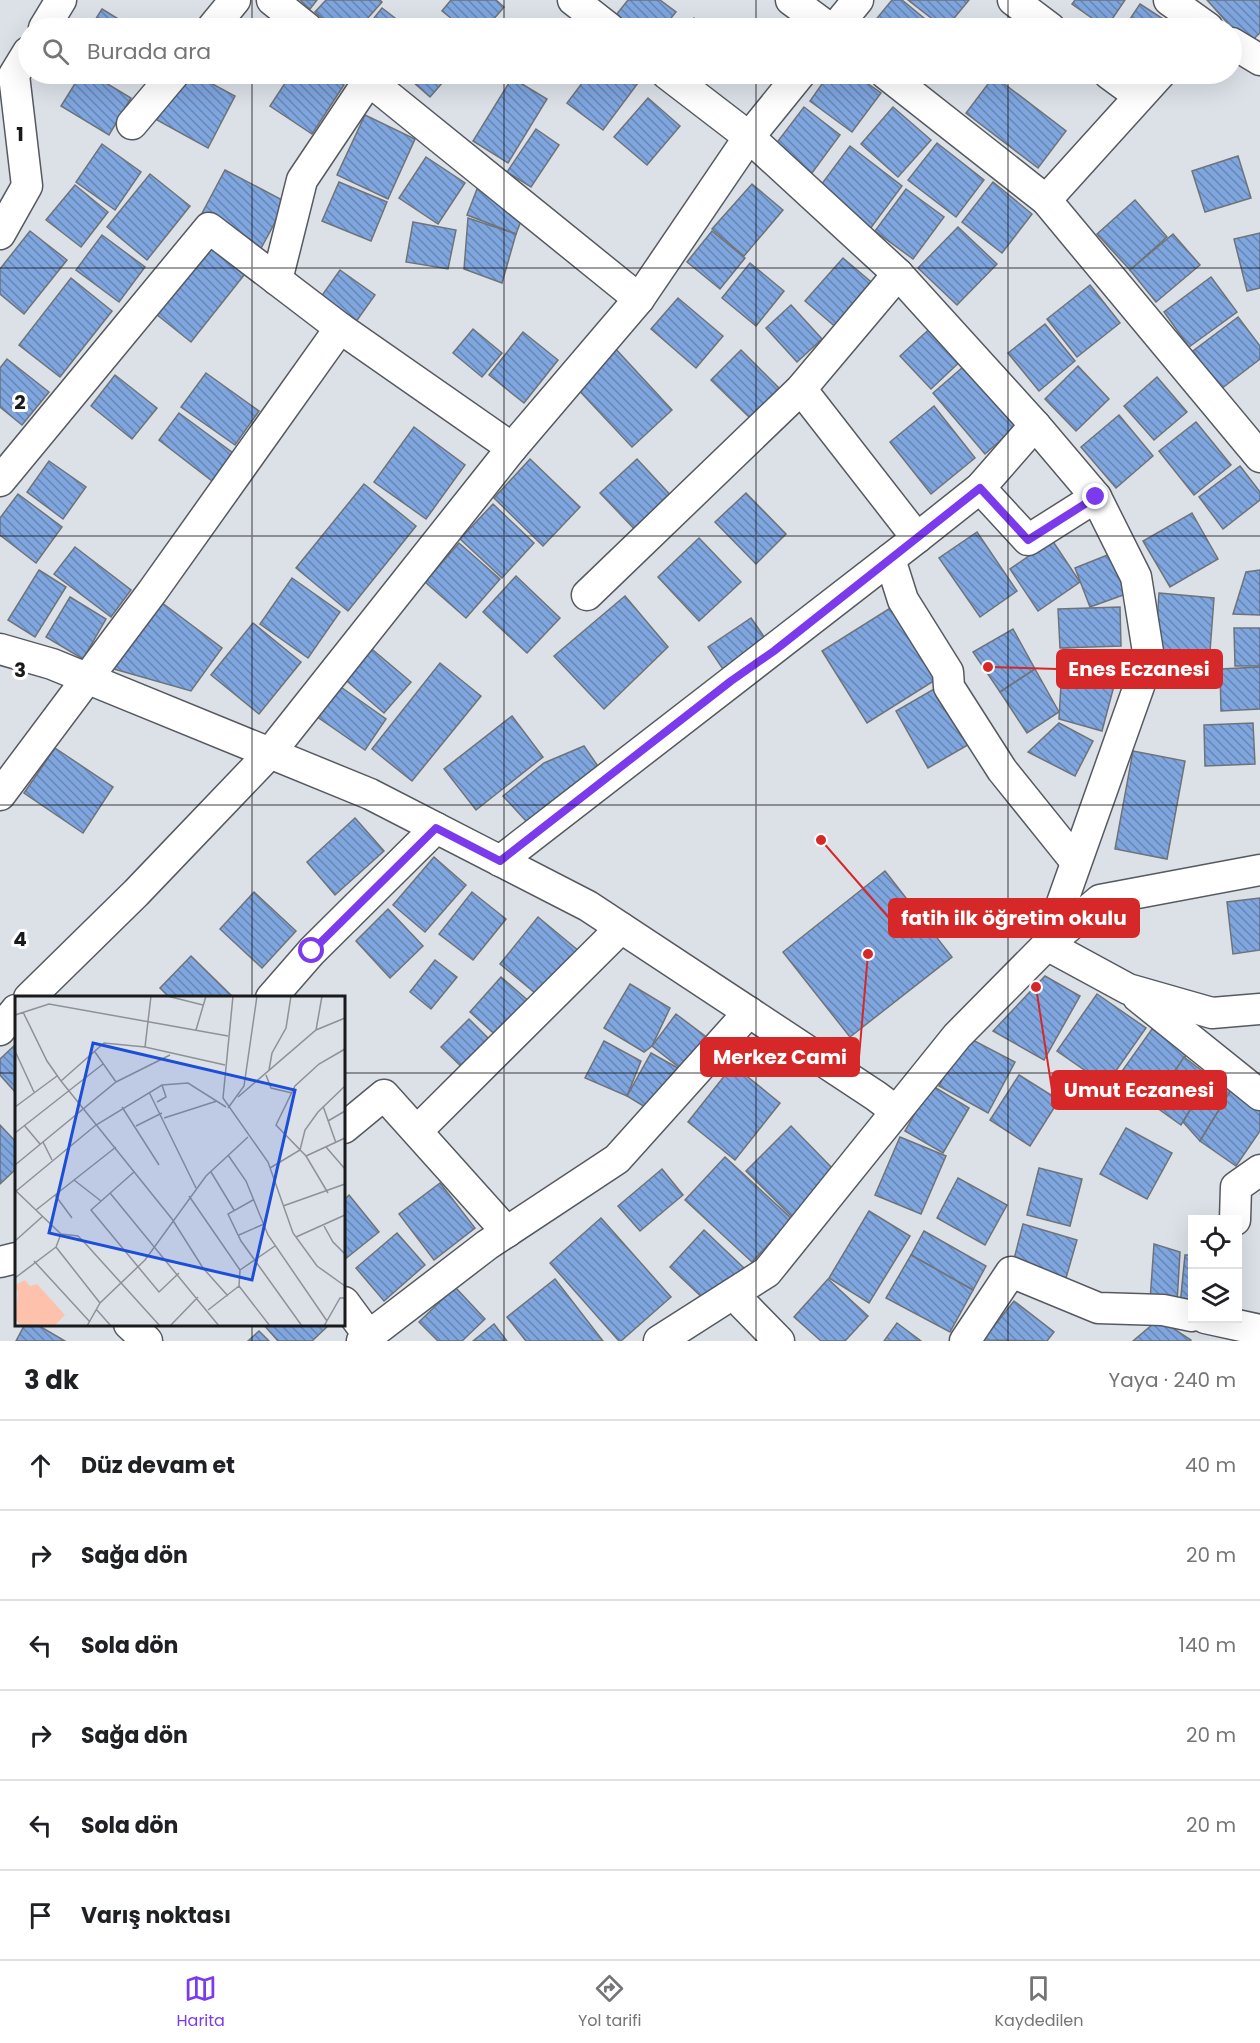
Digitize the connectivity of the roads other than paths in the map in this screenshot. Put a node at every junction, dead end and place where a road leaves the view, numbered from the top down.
1 (61, 0) edge
2 (235, 0) edge
3 (272, 0) edge
4 (573, 0) edge
5 (791, 0) edge
6 (858, 0) edge
7 (1013, 0) edge
8 (1169, 0) edge
9 (50, 18) edge
10 (220, 18) edge
11 (294, 18) edge
12 (596, 18) edge
13 (816, 18) edge
14 (844, 18) edge
15 (1037, 18) edge
16 (1192, 18) edge
17 (1242, 49) edge
18 (1260, 60) edge
19 (14, 67) edge
20 (166, 84) edge
21 (361, 84) edge
22 (374, 84) edge
23 (680, 84) edge
24 (792, 84) edge
25 (899, 84) edge
26 (1123, 84) edge
27 (1150, 84) edge
28 (1139, 96) junction
29 (132, 124) dead end
30 (749, 137) junction
31 (1046, 200) junction
32 (0, 234) edge
33 (898, 274) junction
34 (277, 280) junction
35 (639, 299) junction
36 (340, 328) junction
37 (801, 389) junction
38 (1035, 425) junction
39 (512, 448) junction
40 (1260, 457) edge
41 (0, 481) edge
42 (980, 488) junction
43 (1096, 497) junction
44 (917, 538) junction
45 (890, 559) junction
46 (587, 595) dead end
47 (0, 649) edge
48 (87, 679) junction
49 (270, 753) junction
50 (0, 795) edge
51 (436, 828) junction
52 (500, 861) junction
53 (1076, 862) junction
54 (1260, 870) edge
55 (621, 928) junction
56 (1047, 945) junction
57 (1128, 989) junction
58 (31, 996) edge
59 (273, 996) edge
60 (1260, 1009) edge
61 (15, 1011) edge
62 (749, 1012) junction
63 (0, 1030) edge
64 (1260, 1095) edge
65 (896, 1111) junction
66 (345, 1127) edge
67 (417, 1131) junction
68 (1260, 1170) edge
69 (1235, 1215) edge
70 (507, 1232) junction
71 (15, 1258) edge
72 (0, 1262) edge
73 (733, 1294) junction
74 (345, 1304) edge
75 (1188, 1315) edge
76 (365, 1338) edge
77 (659, 1341) edge
78 (779, 1341) edge
79 (965, 1341) edge

1 - 9 street
2 - 10 street
3 - 11 street
4 - 12 street
5 - 13 street
6 - 14 street
7 - 15 street
8 - 16 street
17 - 18 street
19 - 32 street
20 - 29 street
21 - 34 street
22 - 35 street
23 - 30 street
24 - 30 street
25 - 31 street
26 - 28 street
27 - 28 street
28 - 31 street
30 - 33 street
30 - 35 street
31 - 40 street
33 - 37 street
33 - 38 street
34 - 36 street
34 - 41 street
35 - 39 street
36 - 39 street
36 - 48 street
37 - 44 street
37 - 46 street
38 - 42 street
38 - 43 street
39 - 49 street
42 - 43 street
42 - 44 street
43 - 53 street
44 - 45 street
45 - 52 street
45 - 53 street
47 - 48 street
48 - 49 street
48 - 50 street
49 - 51 street
49 - 58 street
51 - 52 street
51 - 59 street
52 - 55 street
53 - 56 street
54 - 56 street
55 - 62 street
55 - 67 street
56 - 57 street
56 - 65 street
57 - 60 street
57 - 64 street
61 - 63 street
62 - 65 street
62 - 70 street
65 - 73 street
66 - 67 street
67 - 70 street
68 - 69 street
70 - 76 street
71 - 72 street
73 - 77 street
73 - 78 street
74 - 76 street
75 - 79 street

